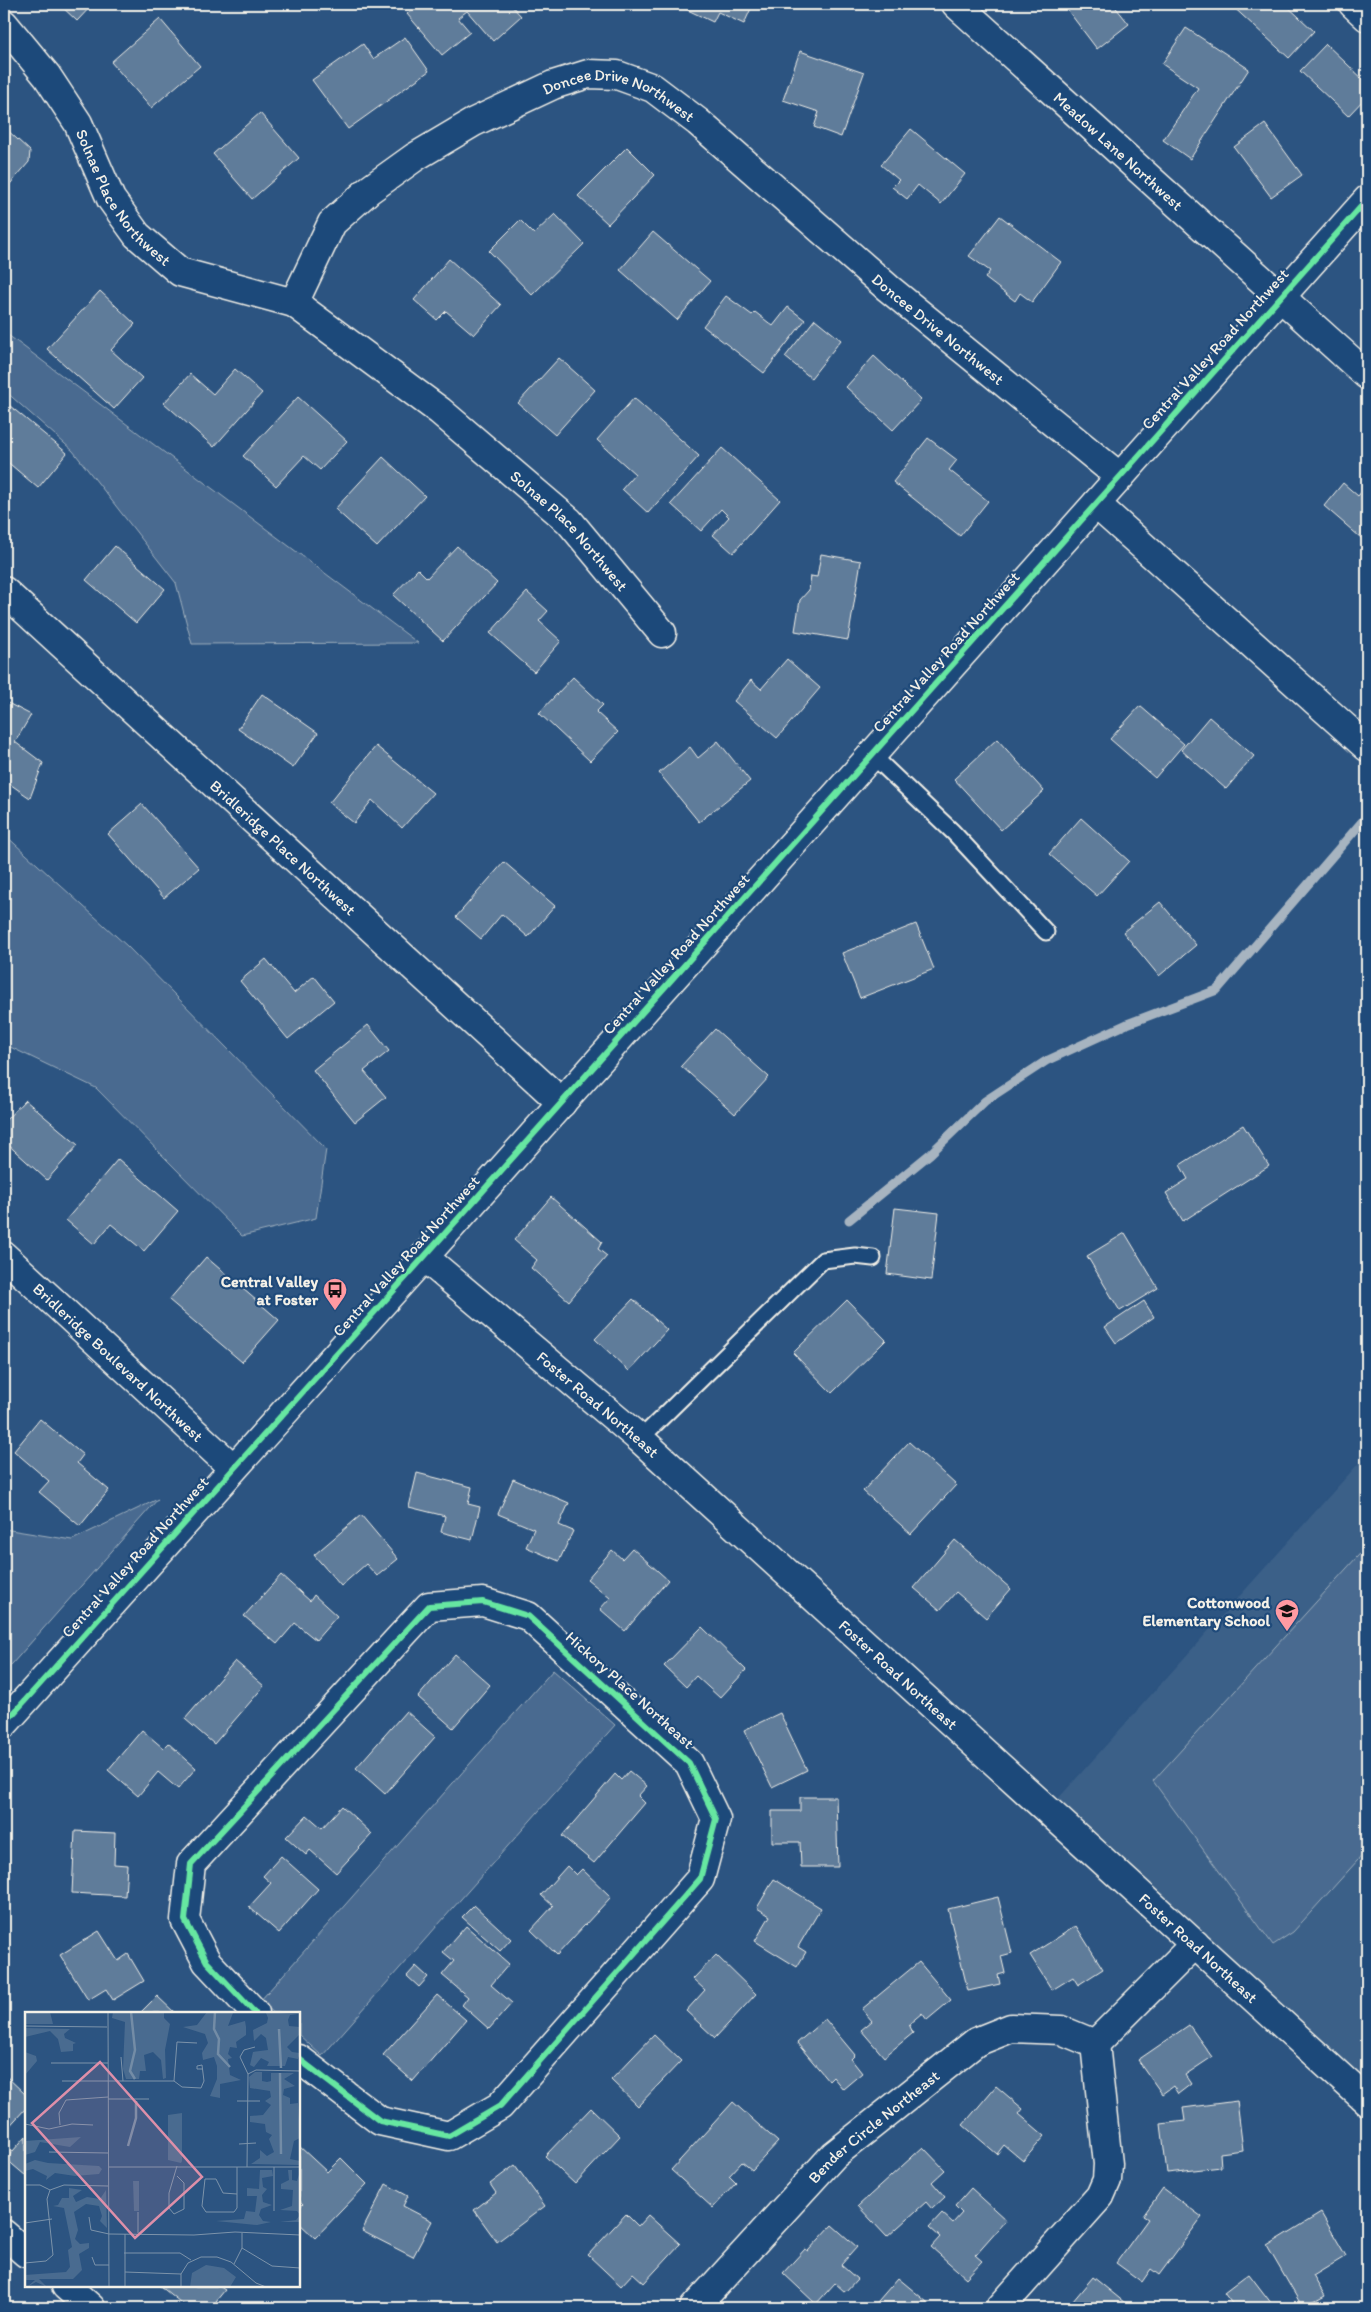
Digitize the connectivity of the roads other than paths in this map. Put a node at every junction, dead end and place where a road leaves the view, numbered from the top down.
1 (956, 4) edge
2 (1353, 4) edge
3 (1367, 17) edge
4 (4, 24) edge
5 (1367, 200) edge
6 (1281, 296) junction
7 (294, 303) junction
8 (1367, 375) edge
9 (1120, 477) junction
10 (1096, 504) junction
11 (4, 591) edge
12 (662, 633) dead end
13 (1367, 747) edge
14 (872, 755) junction
15 (1046, 932) dead end
16 (562, 1103) junction
17 (4, 1256) edge
18 (424, 1257) junction
19 (873, 1258) dead end
20 (640, 1439) junction
21 (233, 1468) junction
22 (4, 1724) edge
23 (1195, 1944) junction
24 (254, 2012) edge
25 (1094, 2044) junction
26 (300, 2060) edge
27 (1367, 2101) edge
28 (4, 2234) edge
29 (25, 2252) edge
30 (694, 2308) edge
31 (1000, 2308) edge

1 - 6 street, Meadow Lane Northwest
2 - 3 street
4 - 7 street, Solnae Place Northwest
5 - 6 street, Central Valley Road Northwest
6 - 8 street, Meadow Lane Northwest
6 - 9 street, Central Valley Road Northwest
7 - 9 street, Doncee Drive Northwest
7 - 12 street, Solnae Place Northwest
9 - 10 street, Central Valley Road Northwest
10 - 13 street
10 - 14 street, Central Valley Road Northwest
11 - 16 street, Bridleridge Place Northwest
14 - 15 lane
14 - 16 street, Central Valley Road Northwest
16 - 18 street, Central Valley Road Northwest
17 - 21 street, Bridleridge Boulevard Northwest
18 - 20 street, Foster Road Northeast
18 - 21 street, Central Valley Road Northwest
19 - 20 lane
20 - 23 street, Foster Road Northeast
21 - 22 street, Central Valley Road Northwest
23 - 25 street
23 - 27 street, Foster Road Northeast
24 - 26 street, Hickory Place Northeast
25 - 30 street, Bender Circle Northeast
25 - 31 street
28 - 29 street

